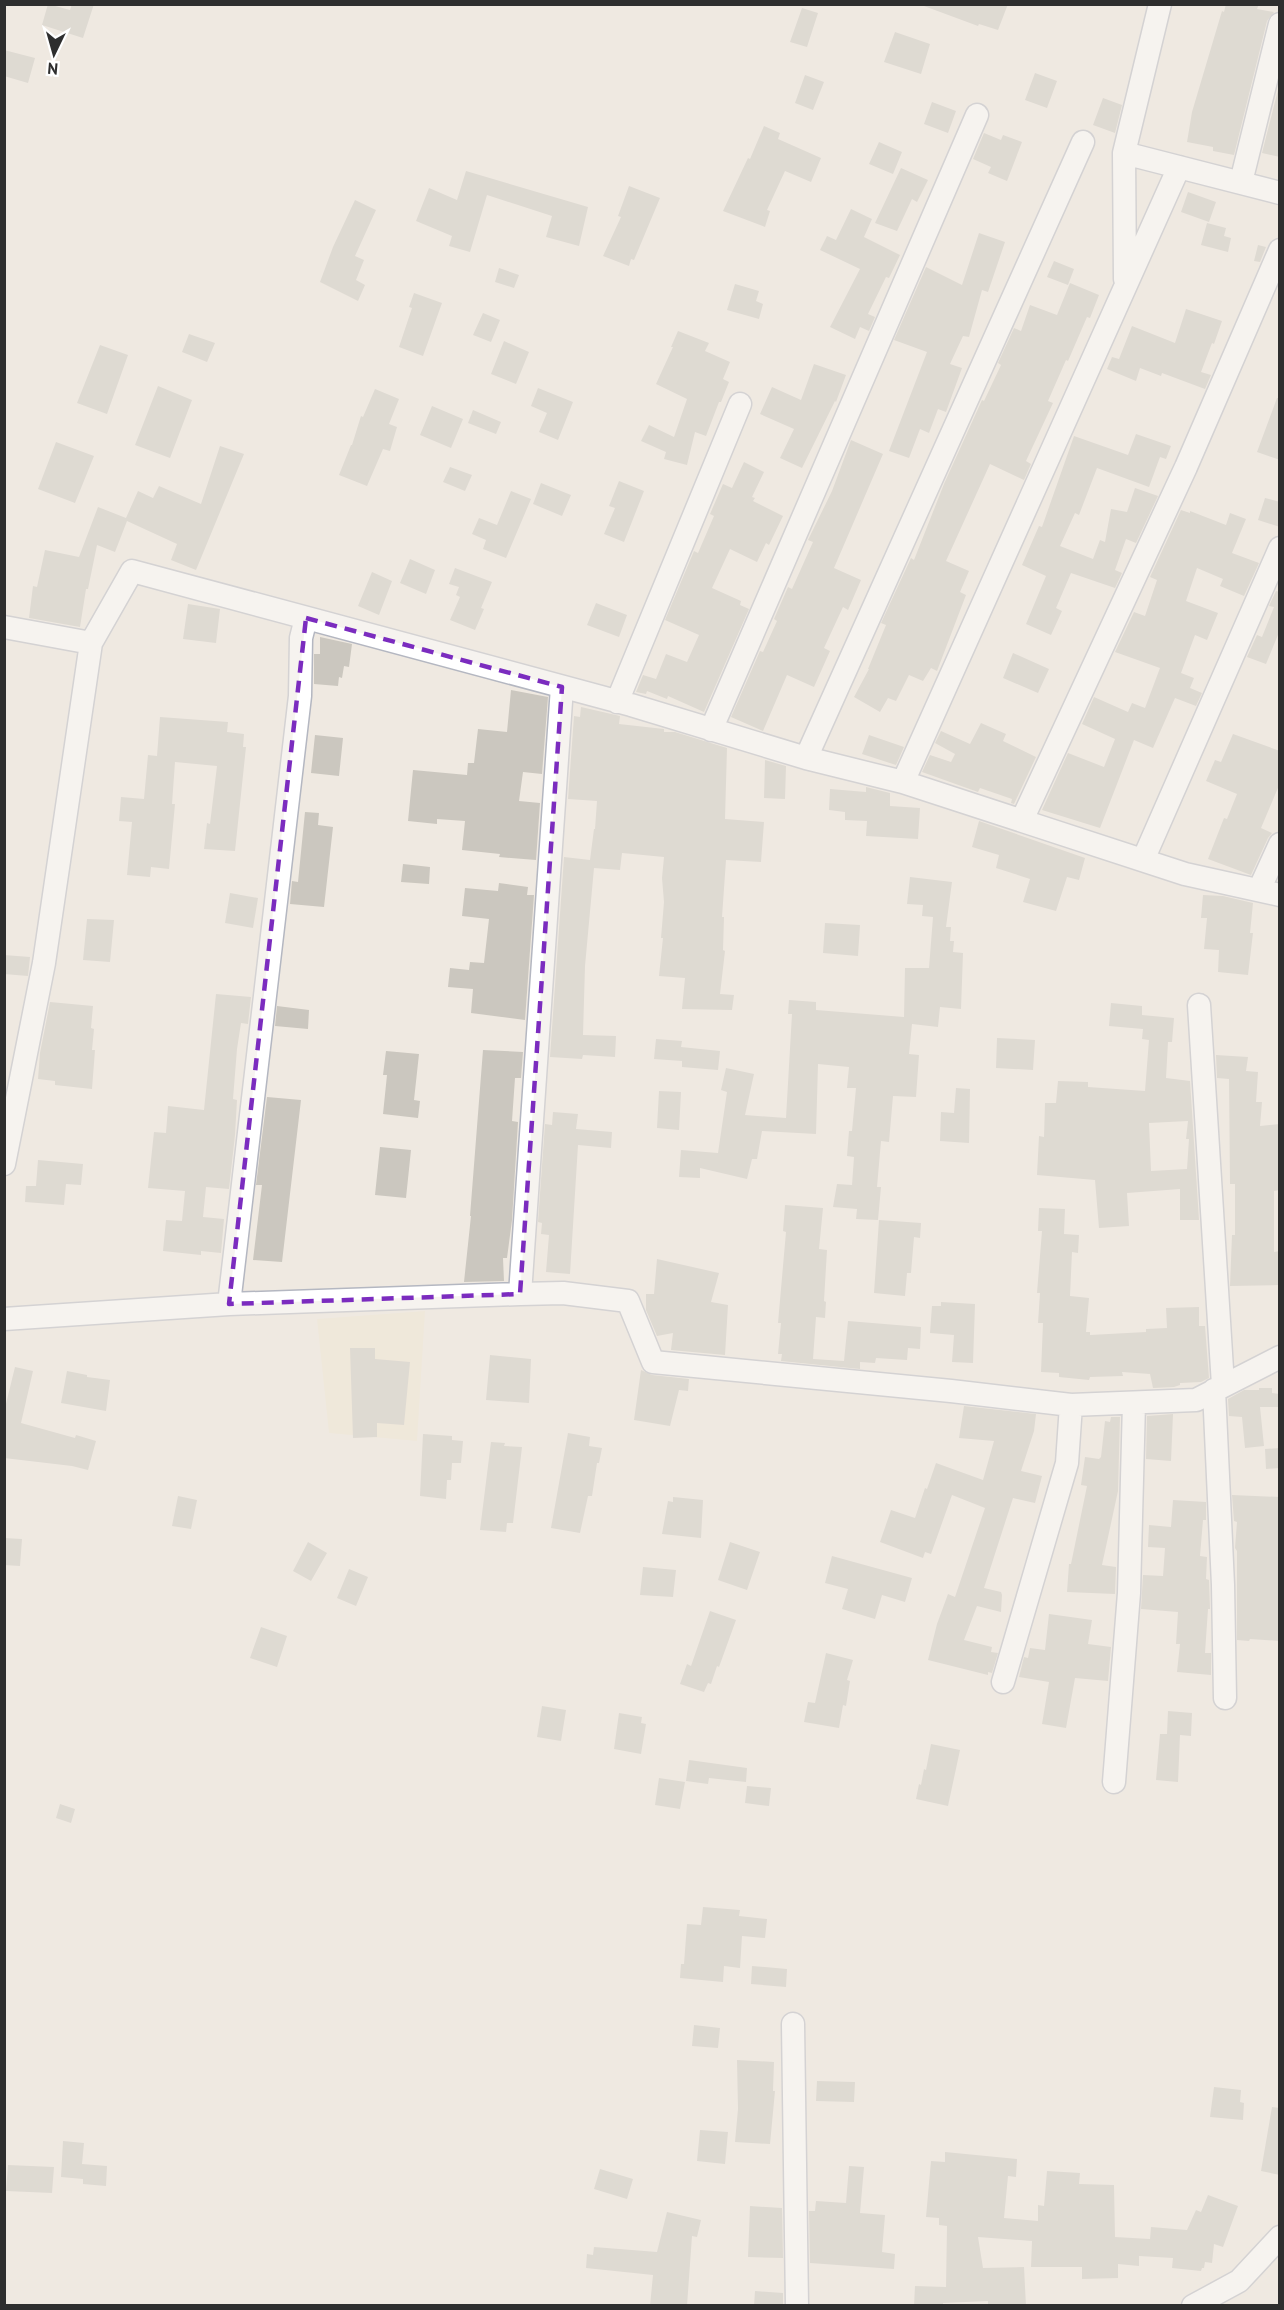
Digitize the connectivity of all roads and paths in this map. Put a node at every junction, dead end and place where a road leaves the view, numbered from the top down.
1 (1160, 4) edge
2 (1280, 24) edge
3 (977, 115) dead end
4 (1083, 142) dead end
5 (1124, 153) junction
6 (1179, 167) junction
7 (1240, 182) junction
8 (1280, 193) edge
9 (1280, 250) edge
10 (1125, 287) junction
11 (740, 404) dead end
12 (1280, 548) edge
13 (306, 618) junction
14 (4, 627) edge
15 (91, 643) junction
16 (562, 687) junction
17 (617, 702) junction
18 (711, 730) junction
19 (806, 758) junction
20 (903, 782) junction
21 (1022, 820) junction
22 (1280, 844) edge
23 (1143, 861) junction
24 (1269, 893) edge
25 (1199, 1005) dead end
26 (4, 1164) edge
27 (520, 1294) junction
28 (229, 1304) junction
29 (4, 1319) edge
30 (1280, 1357) edge
31 (1218, 1387) junction
32 (1134, 1403) junction
33 (1071, 1405) junction
34 (1004, 1682) dead end
35 (1225, 1698) dead end
36 (1114, 1782) dead end
37 (793, 2024) dead end
38 (1280, 2237) edge
39 (797, 2306) edge
40 (1193, 2306) edge

1 - 5 street
2 - 7 street
3 - 18 street
4 - 19 street
5 - 6 street
5 - 10 street
6 - 7 street
6 - 10 street
7 - 8 street
9 - 21 street
10 - 20 street
11 - 17 street
12 - 23 street
13 - 15 street
13 - 16 street
13 - 28 street
14 - 15 street
15 - 26 street
16 - 17 street
16 - 27 street
17 - 18 street
18 - 19 street
19 - 20 street
20 - 21 street
21 - 23 street
22 - 24 street
23 - 24 street
25 - 31 street
27 - 28 street
27 - 33 street
28 - 29 street
30 - 31 street
31 - 32 street
31 - 35 street
32 - 33 street
32 - 36 street
33 - 34 street
37 - 39 street
38 - 40 street

